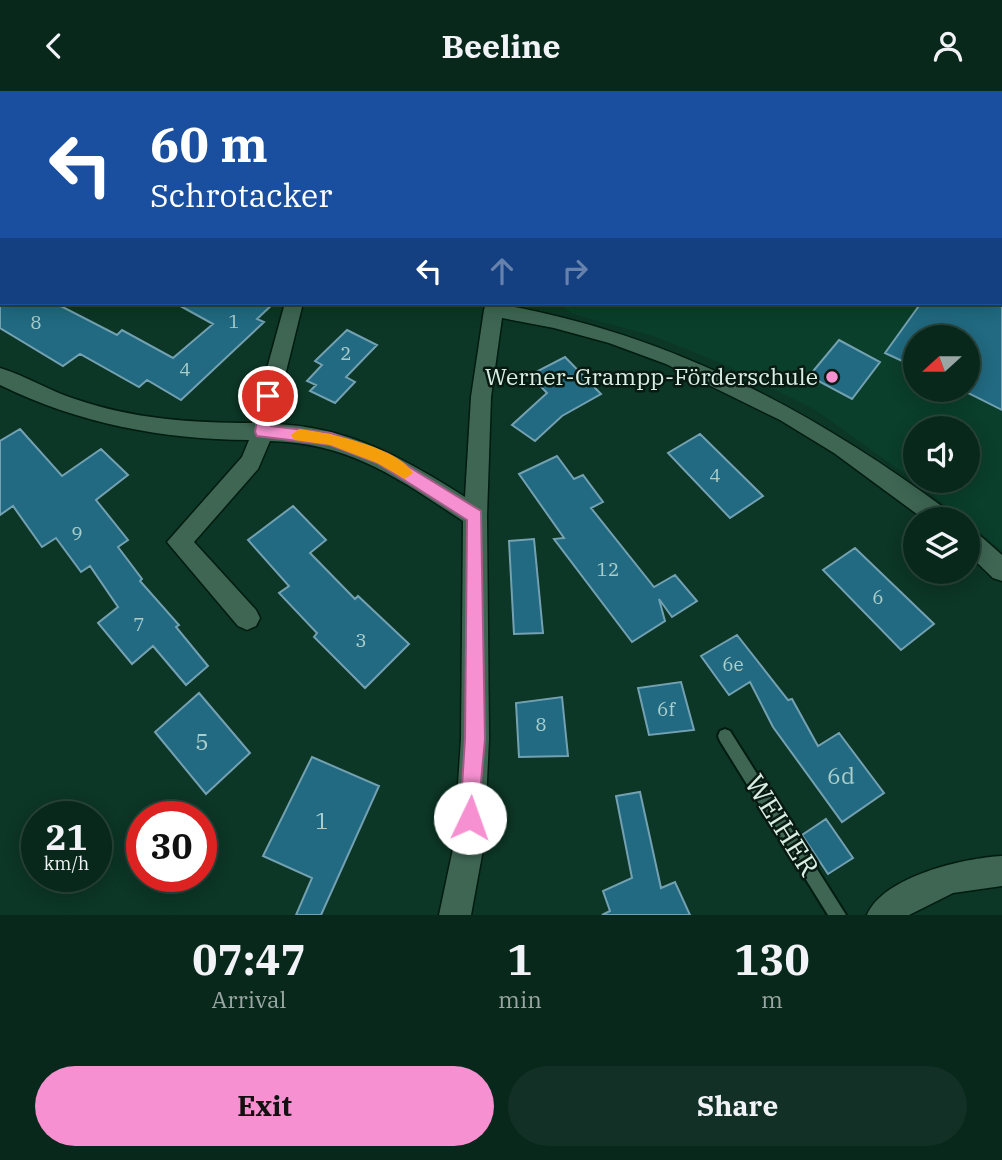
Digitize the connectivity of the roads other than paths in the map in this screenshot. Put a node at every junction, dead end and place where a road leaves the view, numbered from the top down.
1 (292, 305) edge
2 (494, 306) edge
3 (0, 376) edge
4 (262, 432) junction
5 (926, 507) edge
6 (475, 516) junction
7 (980, 550) edge
8 (1002, 570) edge
9 (247, 618) dead end
10 (725, 736) dead end
11 (1002, 871) edge
12 (455, 915) edge
13 (838, 915) edge
14 (883, 915) edge

1 - 4 street
2 - 5 street
2 - 6 street
3 - 4 street
4 - 6 street
4 - 9 street
6 - 12 street
7 - 8 street
10 - 13 lane, WEIHER
11 - 14 street

